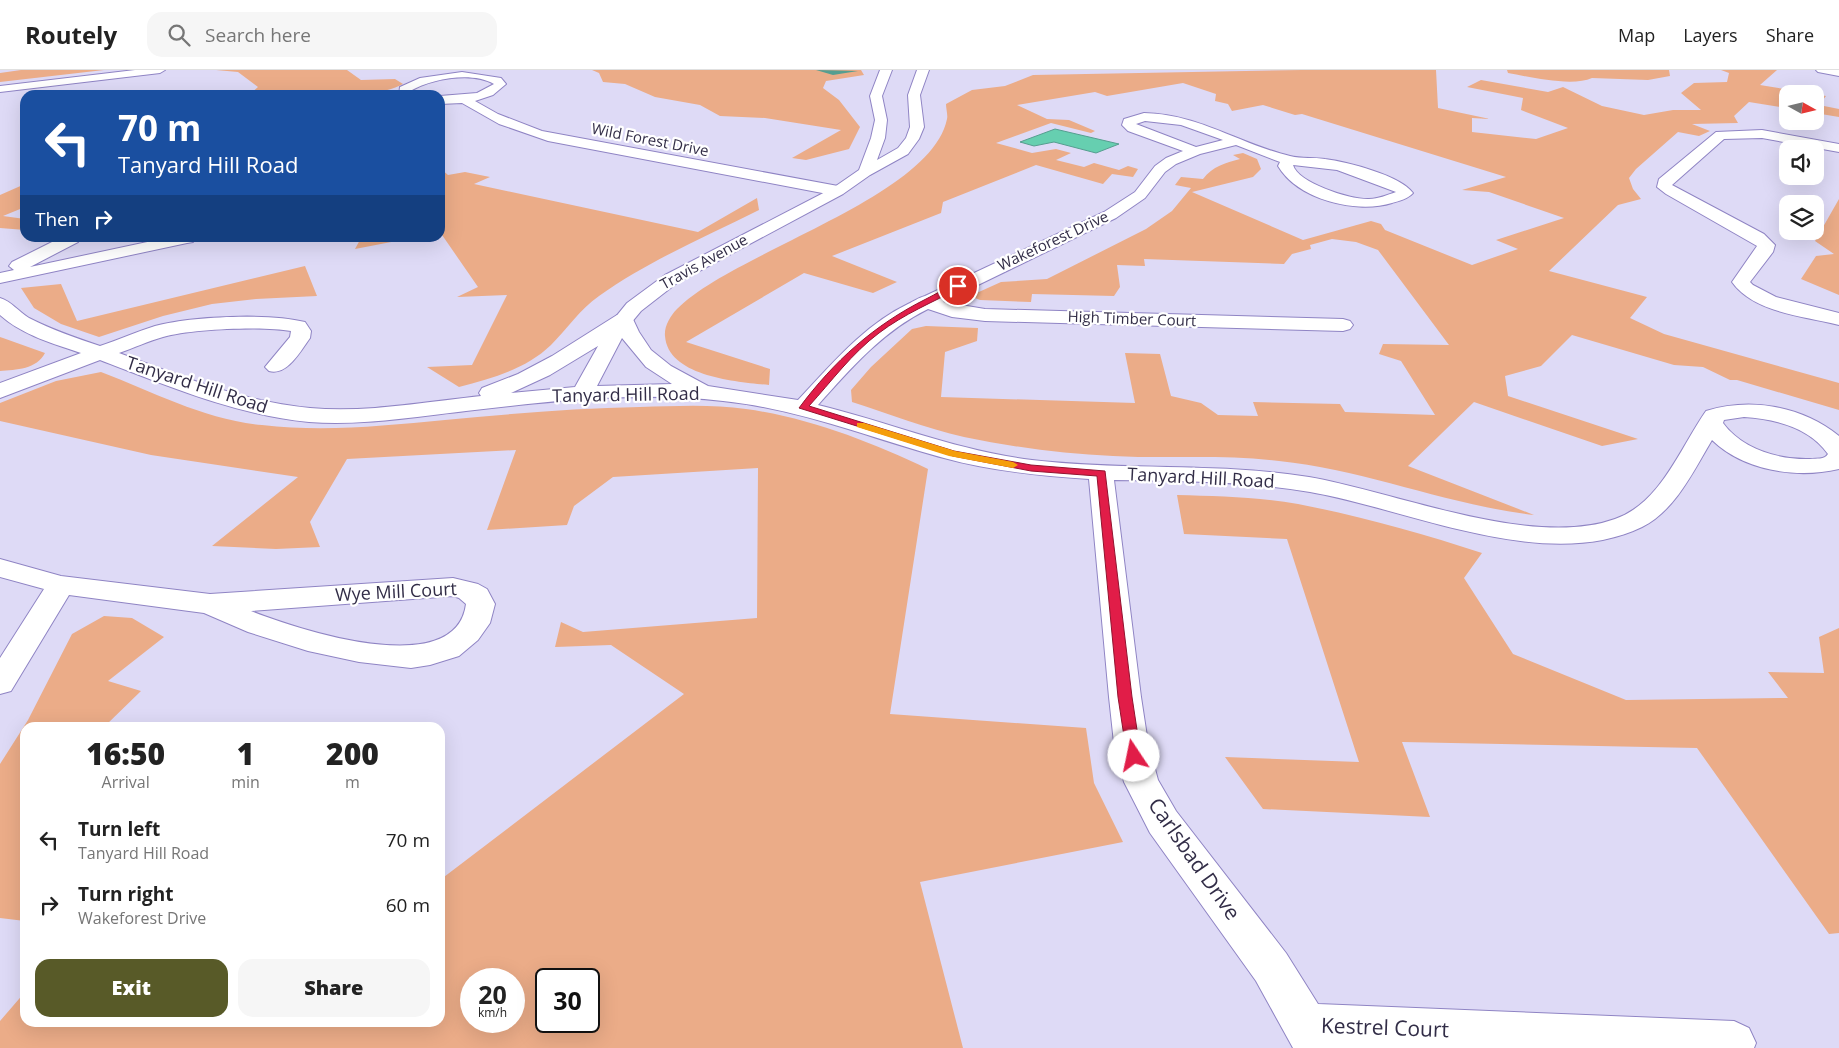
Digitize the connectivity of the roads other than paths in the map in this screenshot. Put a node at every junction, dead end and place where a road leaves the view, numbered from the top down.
1 (160, 70) edge
2 (886, 70) edge
3 (923, 70) edge
4 (1822, 70) edge
5 (1839, 73) edge
6 (0, 89) edge
7 (404, 90) edge
8 (464, 98) junction
9 (445, 100) edge
10 (1236, 141) junction
11 (1839, 148) edge
12 (1195, 151) junction
13 (1289, 160) junction
14 (865, 172) junction
15 (838, 191) junction
16 (64, 242) edge
17 (169, 242) edge
18 (2, 280) edge
19 (924, 302) junction
20 (0, 304) edge
21 (1839, 318) edge
22 (624, 319) junction
23 (1342, 325) dead end
24 (98, 352) junction
25 (276, 367) dead end
26 (0, 391) edge
27 (707, 393) junction
28 (582, 394) junction
29 (455, 406) junction
30 (803, 408) junction
31 (1714, 416) junction
32 (1839, 454) edge
33 (1102, 474) junction
34 (0, 568) edge
35 (60, 585) junction
36 (210, 604) junction
37 (0, 683) edge
38 (1310, 1036) edge
39 (1734, 1042) dead end

1 - 6 lane
2 - 14 street
3 - 14 street, Travis Avenue
4 - 5 street
7 - 8 street
8 - 9 street
8 - 15 street, Wild Forest Drive
10 - 12 street, Wakeforest Drive
10 - 12 street
10 - 13 street
11 - 21 street
12 - 19 street, Wakeforest Drive
13 - 13 street
14 - 15 street, Travis Avenue
15 - 22 street, Travis Avenue
16 - 18 street
17 - 18 street
19 - 23 street, High Timber Court
19 - 30 street, Wakeforest Drive
20 - 24 street, Tanyard Hill Road
22 - 27 street
22 - 28 street, Travis Avenue
22 - 29 street
24 - 25 street
24 - 26 street
24 - 29 street, Tanyard Hill Road
27 - 28 street, Tanyard Hill Road
27 - 30 street, Tanyard Hill Road
28 - 29 street, Tanyard Hill Road
30 - 33 street, Tanyard Hill Road
31 - 32 street
31 - 32 street
31 - 33 street, Tanyard Hill Road
33 - 38 street, Carlsbad Drive
34 - 35 street, Wye Mill Court
35 - 36 street, Wye Mill Court
35 - 37 street
36 - 36 street, Wye Mill Court
38 - 39 street, Kestrel Court

